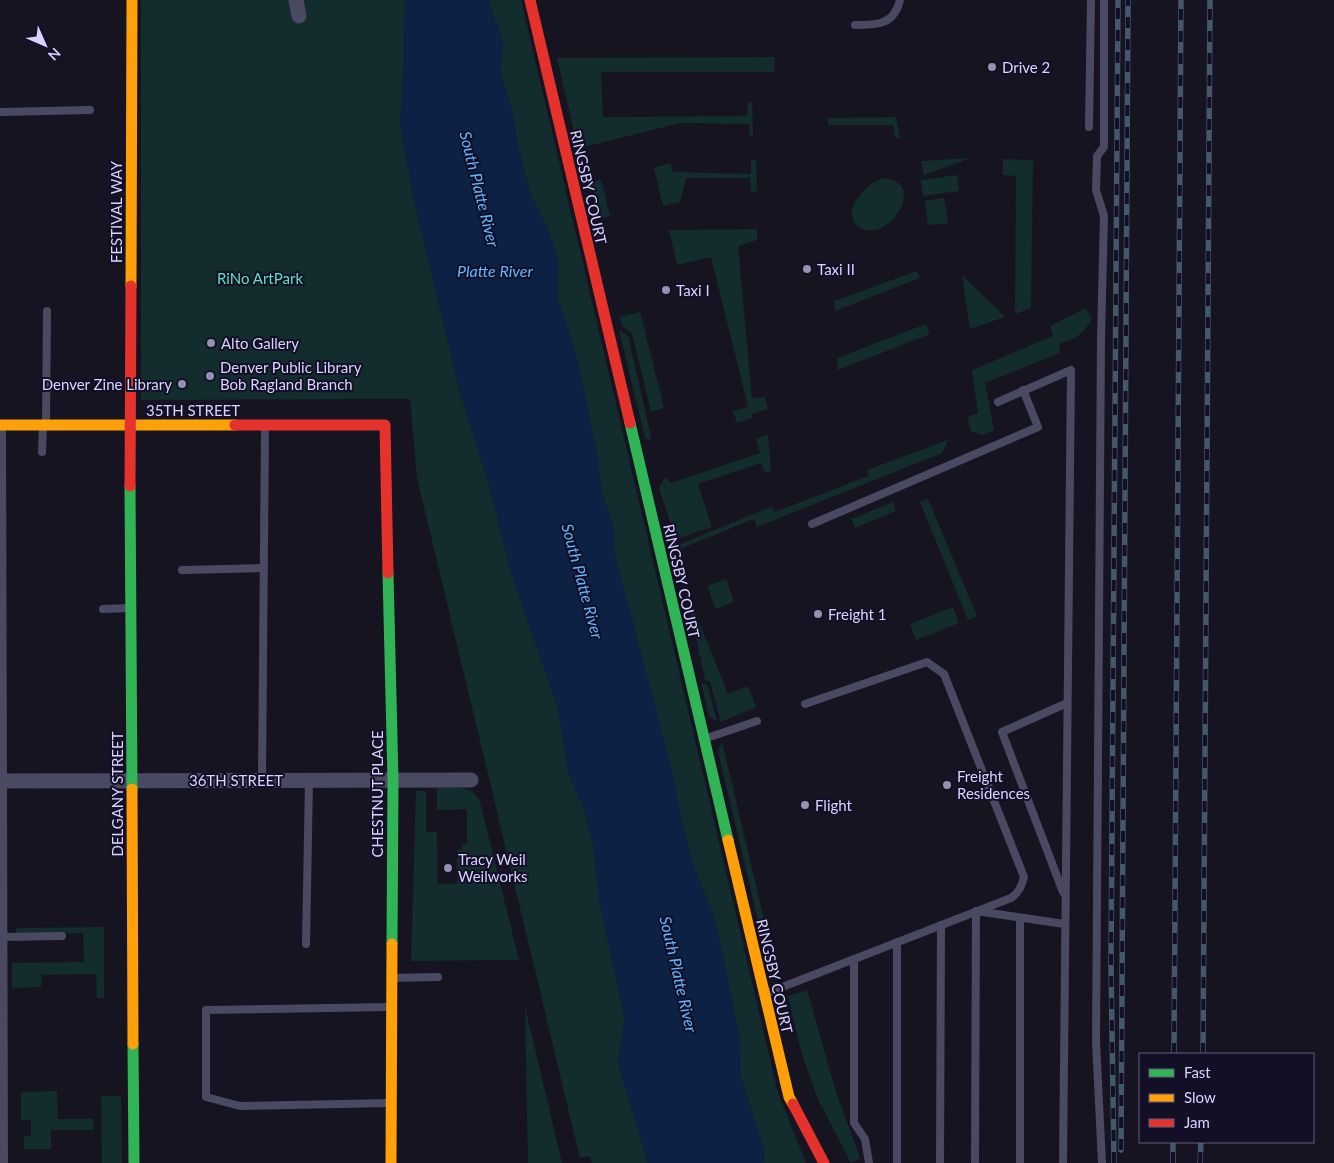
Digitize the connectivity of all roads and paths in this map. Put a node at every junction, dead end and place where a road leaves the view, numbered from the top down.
1 (132, 0) edge
2 (296, 0) edge
3 (530, 0) edge
4 (900, 0) edge
5 (1090, 0) edge
6 (1104, 0) edge
7 (299, 16) dead end
8 (855, 25) dead end
9 (90, 110) dead end
10 (0, 112) edge
11 (1089, 127) dead end
12 (47, 312) dead end
13 (1023, 390) junction
14 (998, 402) dead end
15 (1, 425) edge
16 (45, 425) junction
17 (130, 425) junction
18 (265, 425) junction
19 (385, 425) joint
20 (42, 452) dead end
21 (812, 524) dead end
22 (264, 568) junction
23 (182, 570) dead end
24 (131, 608) junction
25 (103, 609) dead end
26 (1067, 703) junction
27 (805, 704) dead end
28 (757, 721) dead end
29 (704, 739) junction
30 (132, 780) junction
31 (262, 780) junction
32 (309, 780) junction
33 (393, 780) junction
34 (471, 780) dead end
35 (1, 781) edge
36 (1066, 898) junction
37 (976, 911) junction
38 (1020, 918) junction
39 (1065, 924) junction
40 (941, 925) junction
41 (62, 936) dead end
42 (3, 937) junction
43 (897, 942) junction
44 (306, 944) dead end
45 (2, 946) edge
46 (854, 959) junction
47 (438, 977) dead end
48 (392, 978) junction
49 (764, 994) junction
50 (392, 1007) junction
51 (2, 1098) edge
52 (392, 1103) junction
53 (4, 1163) edge
54 (134, 1163) edge
55 (391, 1163) edge
56 (824, 1163) edge
57 (869, 1163) edge
58 (897, 1163) edge
59 (940, 1163) edge
60 (975, 1163) edge
61 (1020, 1163) edge
62 (1063, 1163) edge
63 (1102, 1163) edge

1 - 17 street, FESTIVAL WAY
2 - 7 street
3 - 29 street, RINGSBY COURT
4 - 8 lane
5 - 11 lane
6 - 63 lane
9 - 10 lane
12 - 16 lane
13 - 14 lane
13 - 21 lane
13 - 26 lane
15 - 16 street, 35TH STREET
15 - 35 lane
16 - 17 street, 35TH STREET
16 - 20 lane
17 - 18 street, 35TH STREET
17 - 24 street, DELGANY STREET
18 - 19 street, 35TH STREET
18 - 22 lane
19 - 33 street, CHESTNUT PLACE
22 - 23 lane
22 - 31 lane
24 - 25 lane
24 - 30 street, DELGANY STREET
26 - 36 lane
26 - 36 lane
27 - 37 lane
28 - 29 lane
29 - 49 street, RINGSBY COURT
30 - 31 street, 36TH STREET
30 - 35 street, 36TH STREET
30 - 54 street, DELGANY STREET
31 - 32 street, 36TH STREET
32 - 33 street, 36TH STREET
32 - 44 lane
33 - 34 street, 36TH STREET
33 - 48 street, CHESTNUT PLACE
35 - 42 lane
36 - 39 lane
37 - 38 lane
37 - 40 lane
37 - 60 lane
38 - 39 lane
38 - 61 lane
39 - 62 lane
40 - 43 lane
40 - 59 lane
41 - 42 lane
42 - 45 lane
43 - 46 lane
43 - 58 lane
45 - 51 lane
46 - 49 lane
46 - 57 lane
47 - 48 lane
48 - 50 street, CHESTNUT PLACE
49 - 56 street, RINGSBY COURT
50 - 52 street, CHESTNUT PLACE
50 - 52 lane
51 - 53 lane
52 - 55 street, CHESTNUT PLACE

